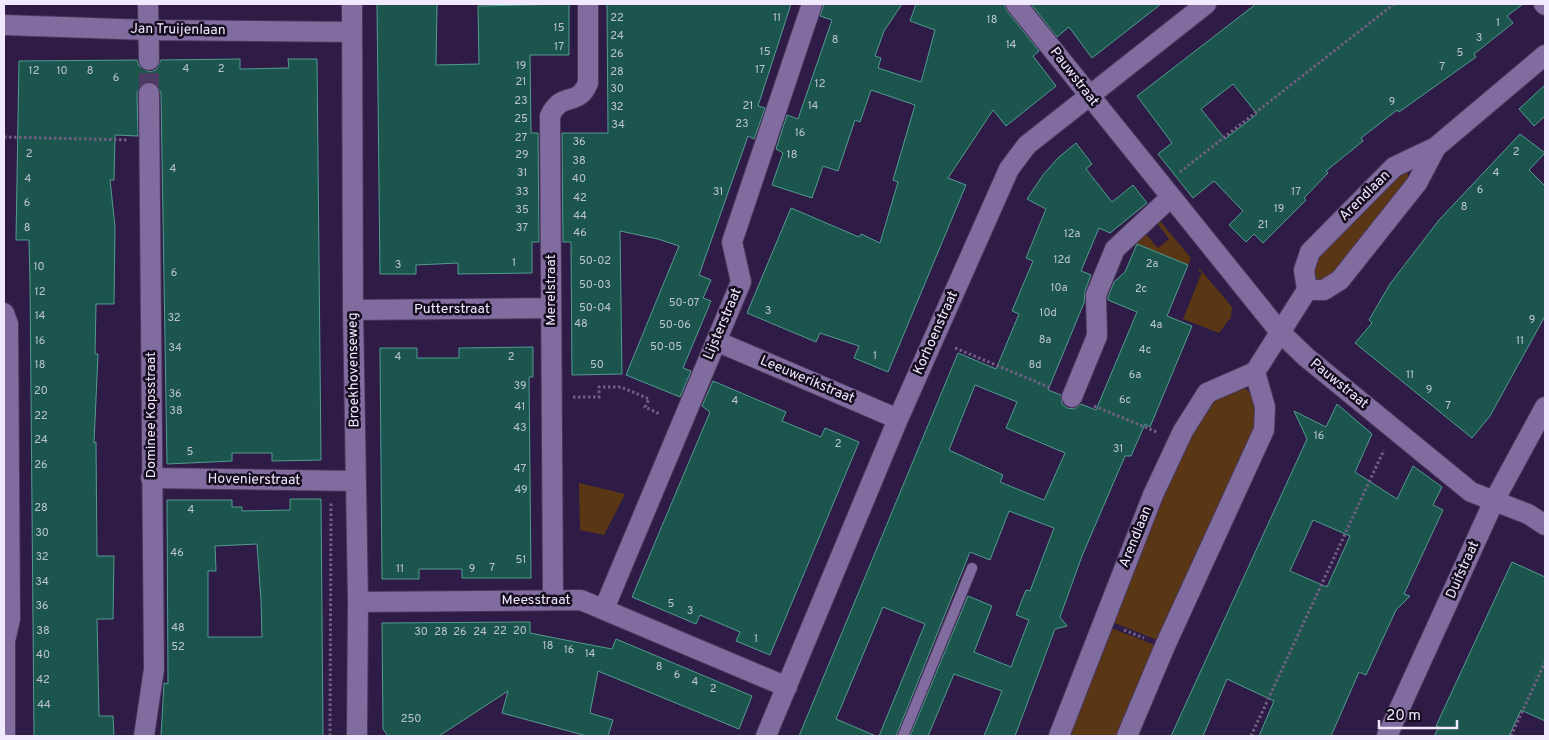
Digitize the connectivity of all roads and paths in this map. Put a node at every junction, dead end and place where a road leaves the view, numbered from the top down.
1 (148, 4) edge
2 (352, 4) edge
3 (588, 4) edge
4 (812, 4) edge
5 (1016, 4) edge
6 (1206, 4) edge
7 (1394, 4) edge
8 (4, 25) edge
9 (148, 30) junction
10 (352, 32) junction
11 (1545, 55) edge
12 (149, 60) tunnel mouth
13 (148, 93) tunnel mouth
14 (1088, 96) junction
15 (4, 137) edge
16 (149, 140) junction
17 (1436, 147) junction
18 (1166, 192) junction
19 (1307, 290) junction
20 (551, 308) junction
21 (353, 310) junction
22 (4, 313) edge
23 (1280, 332) junction
24 (716, 341) junction
25 (1255, 372) junction
26 (1072, 397) dead end
27 (551, 398) junction
28 (1545, 407) edge
29 (898, 419) junction
30 (681, 424) junction
31 (1398, 432) junction
32 (151, 478) junction
33 (356, 481) junction
34 (1494, 501) junction
35 (1545, 525) edge
36 (972, 568) dead end
37 (553, 599) junction
38 (358, 602) junction
39 (604, 609) junction
40 (1103, 622) junction
41 (1165, 646) junction
42 (1545, 662) edge
43 (787, 687) junction
44 (4, 736) edge
45 (144, 736) edge
46 (357, 736) edge
47 (766, 736) edge
48 (903, 736) edge
49 (1059, 736) edge
50 (1127, 736) edge
51 (1251, 736) edge
52 (1387, 736) edge
53 (1511, 736) edge

1 - 9 street
2 - 10 street, Broekhovenseweg
3 - 20 street, Merelstraat
4 - 24 street, Lijsterstraat
5 - 14 street, Pauwstraat
6 - 14 street, Korhoenstraat
7 - 18 path
8 - 9 street, Jan Truijenlaan
9 - 10 street, Jan Truijenlaan
9 - 12 street
10 - 21 street, Broekhovenseweg
11 - 17 street, Arendlaan
13 - 16 street, Dominee Kopsstraat
14 - 18 street, Pauwstraat
14 - 29 street, Korhoenstraat
15 - 16 path
16 - 32 street, Dominee Kopsstraat
17 - 19 street, Arendlaan
17 - 19 street, Arendlaan
18 - 23 street, Pauwstraat
18 - 26 street
19 - 23 street
20 - 21 street, Putterstraat
20 - 27 street, Merelstraat
21 - 33 street, Broekhovenseweg
22 - 44 street
23 - 25 street
23 - 31 street, Pauwstraat
24 - 29 street, Leeuwerikstraat
24 - 30 street, Lijsterstraat
25 - 40 street, Arendlaan
25 - 41 street
27 - 30 path
27 - 37 street, Merelstraat
28 - 34 street, Duifstraat
29 - 43 street, Korhoenstraat
30 - 39 street, Lijsterstraat
31 - 34 street, Pauwstraat
31 - 51 path
32 - 33 street, Hovenierstraat
32 - 45 street, Dominee Kopsstraat
33 - 38 street, Broekhovenseweg
34 - 35 street, Pauwstraat
34 - 52 street, Duifstraat
36 - 48 lane
37 - 38 street, Meesstraat
37 - 39 street, Meesstraat
38 - 46 street, Broekhovenseweg
39 - 43 street, Meesstraat
40 - 41 path
40 - 49 street, Arendlaan
41 - 50 street
42 - 53 path
43 - 47 street, Korhoenstraat

